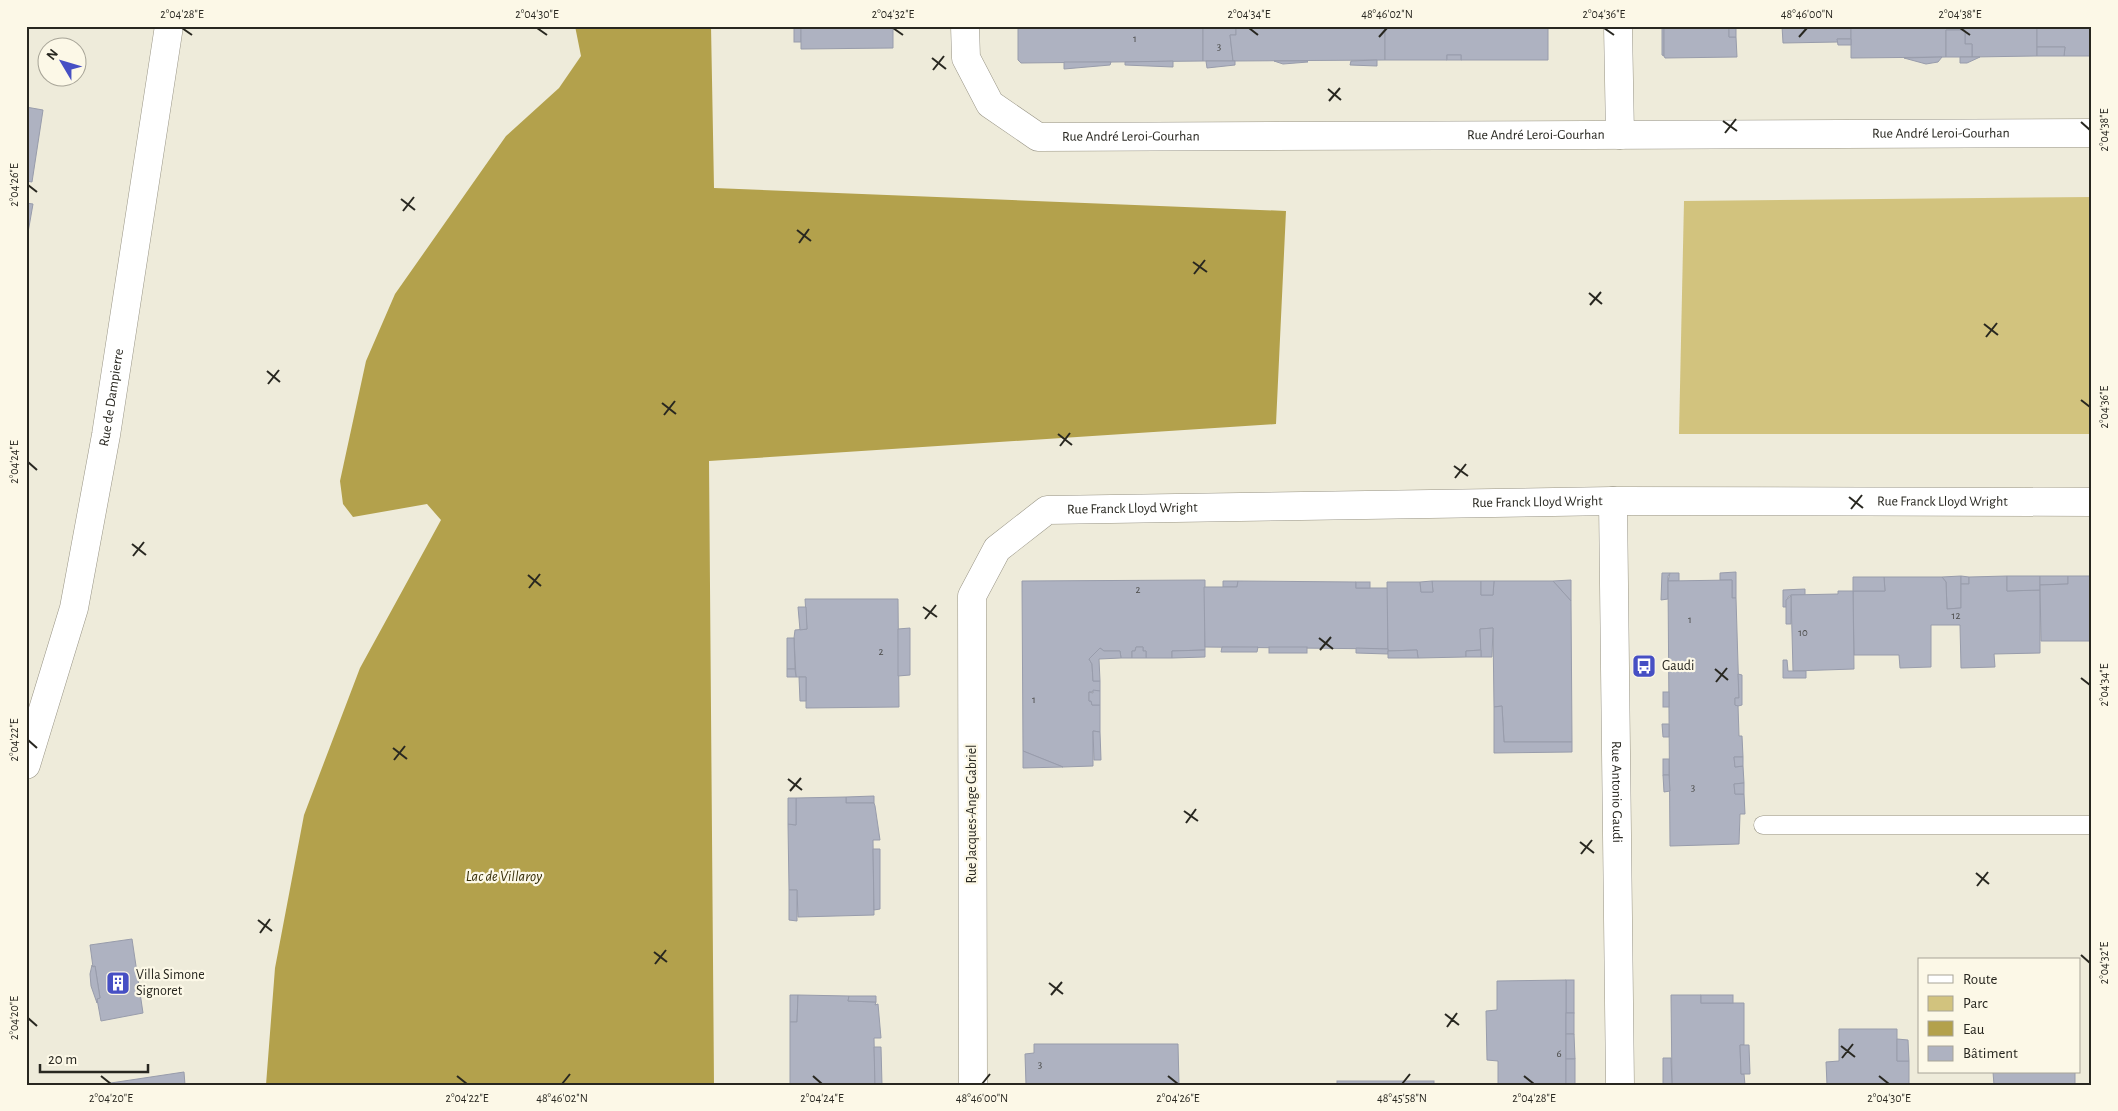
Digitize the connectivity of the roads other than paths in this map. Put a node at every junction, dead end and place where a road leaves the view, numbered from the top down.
1 (168, 26) edge
2 (965, 26) edge
3 (1618, 26) edge
4 (2092, 133) edge
5 (1620, 134) junction
6 (1613, 501) junction
7 (2092, 502) edge
8 (996, 549) joint
9 (26, 764) edge
10 (2092, 824) edge
11 (1763, 825) dead end
12 (973, 1085) edge
13 (1620, 1085) edge

1 - 9 street, Rue de Dampierre
2 - 5 street, Rue André Leroi-Gourhan
3 - 5 street
4 - 5 street, Rue André Leroi-Gourhan
6 - 7 street, Rue Franck Lloyd Wright
6 - 8 street, Rue Franck Lloyd Wright
6 - 13 street, Rue Antonio Gaudi
8 - 12 street, Rue Jacques-Ange Gabriel
10 - 11 lane

